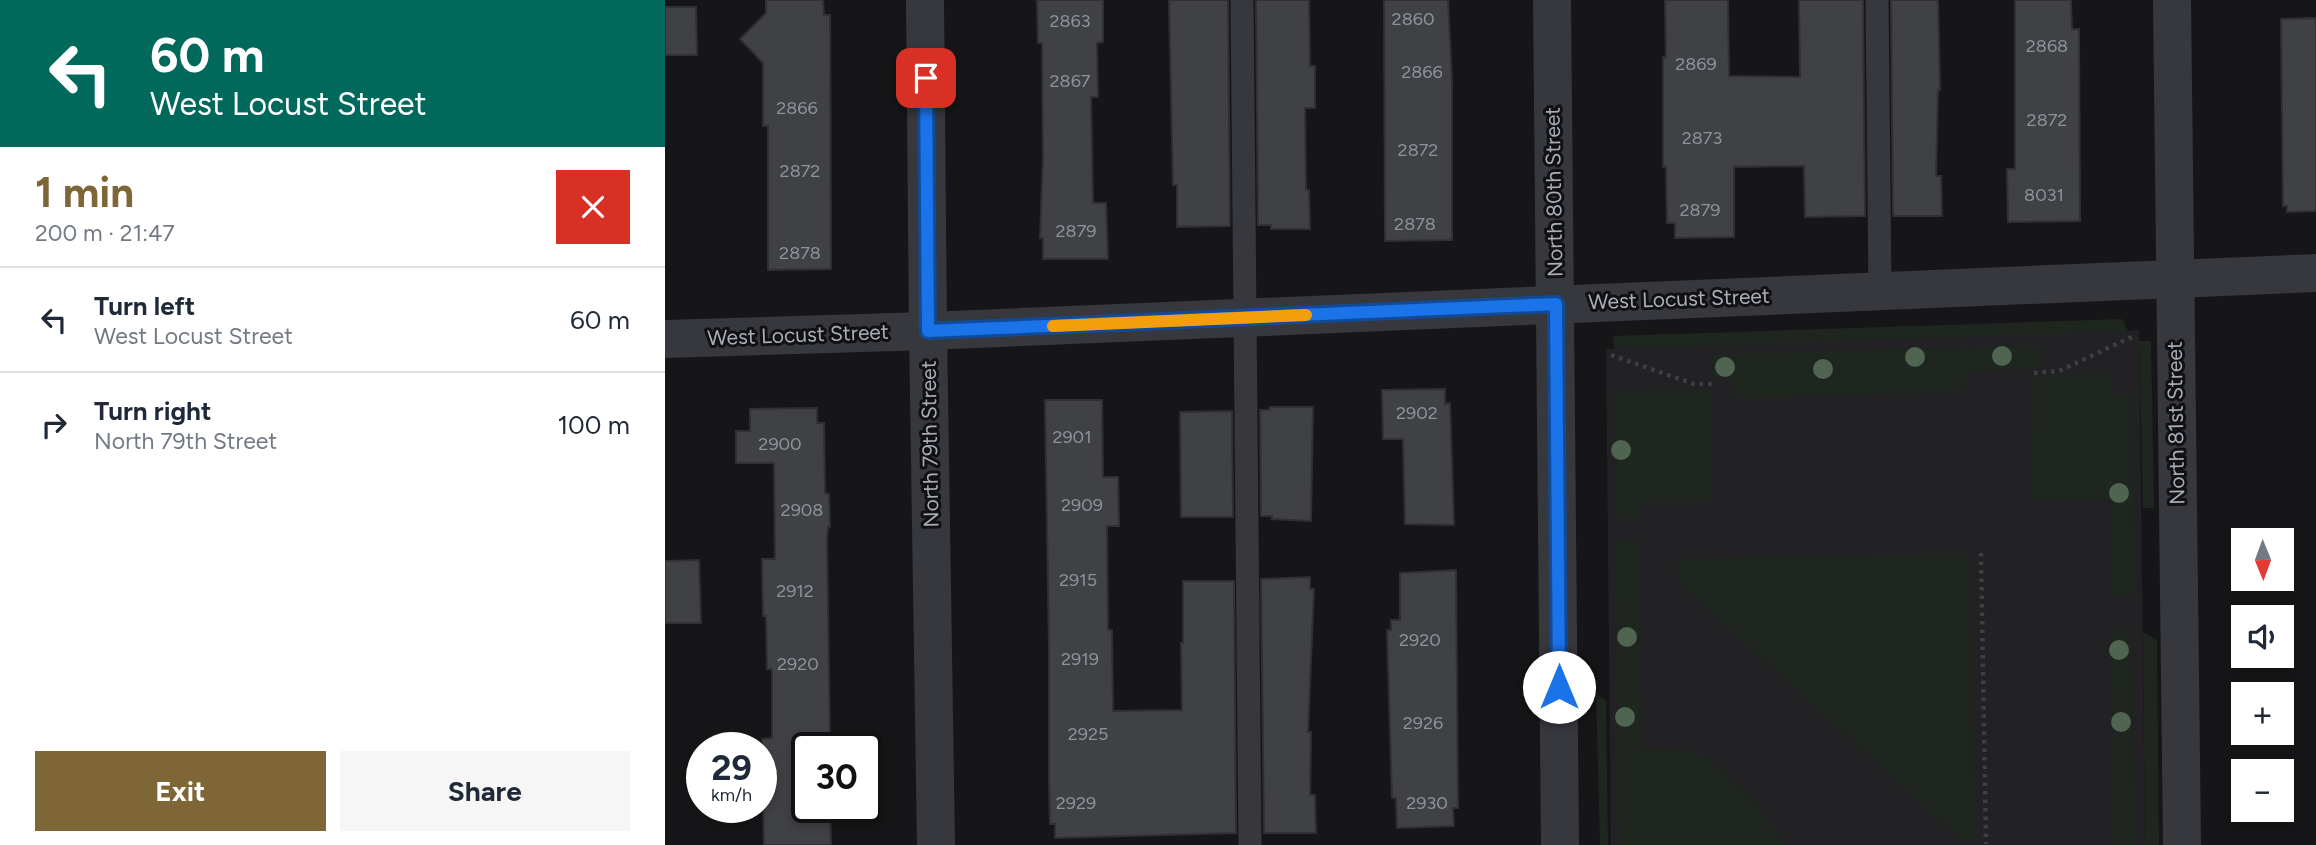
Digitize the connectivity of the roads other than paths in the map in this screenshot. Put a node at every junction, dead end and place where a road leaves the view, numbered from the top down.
1 (925, 0) edge
2 (1242, 0) edge
3 (1552, 0) edge
4 (1877, 0) edge
5 (2172, 0) edge
6 (2316, 273) edge
7 (2174, 278) junction
8 (1880, 291) junction
9 (1556, 304) junction
10 (1244, 318) junction
11 (928, 331) junction
12 (665, 339) edge
13 (936, 845) edge
14 (1250, 845) edge
15 (1560, 845) edge
16 (2182, 845) edge

1 - 11 street, North 79th Street
2 - 10 lane
3 - 9 street, North 80th Street
4 - 8 lane
5 - 7 street, North 81st Street
6 - 7 street, West Locust Street
7 - 8 street, West Locust Street
7 - 16 street, North 81st Street
8 - 9 street, West Locust Street
9 - 10 street, West Locust Street
9 - 15 street, North 80th Street
10 - 11 street, West Locust Street
10 - 14 lane
11 - 12 street, West Locust Street
11 - 13 street, North 79th Street

